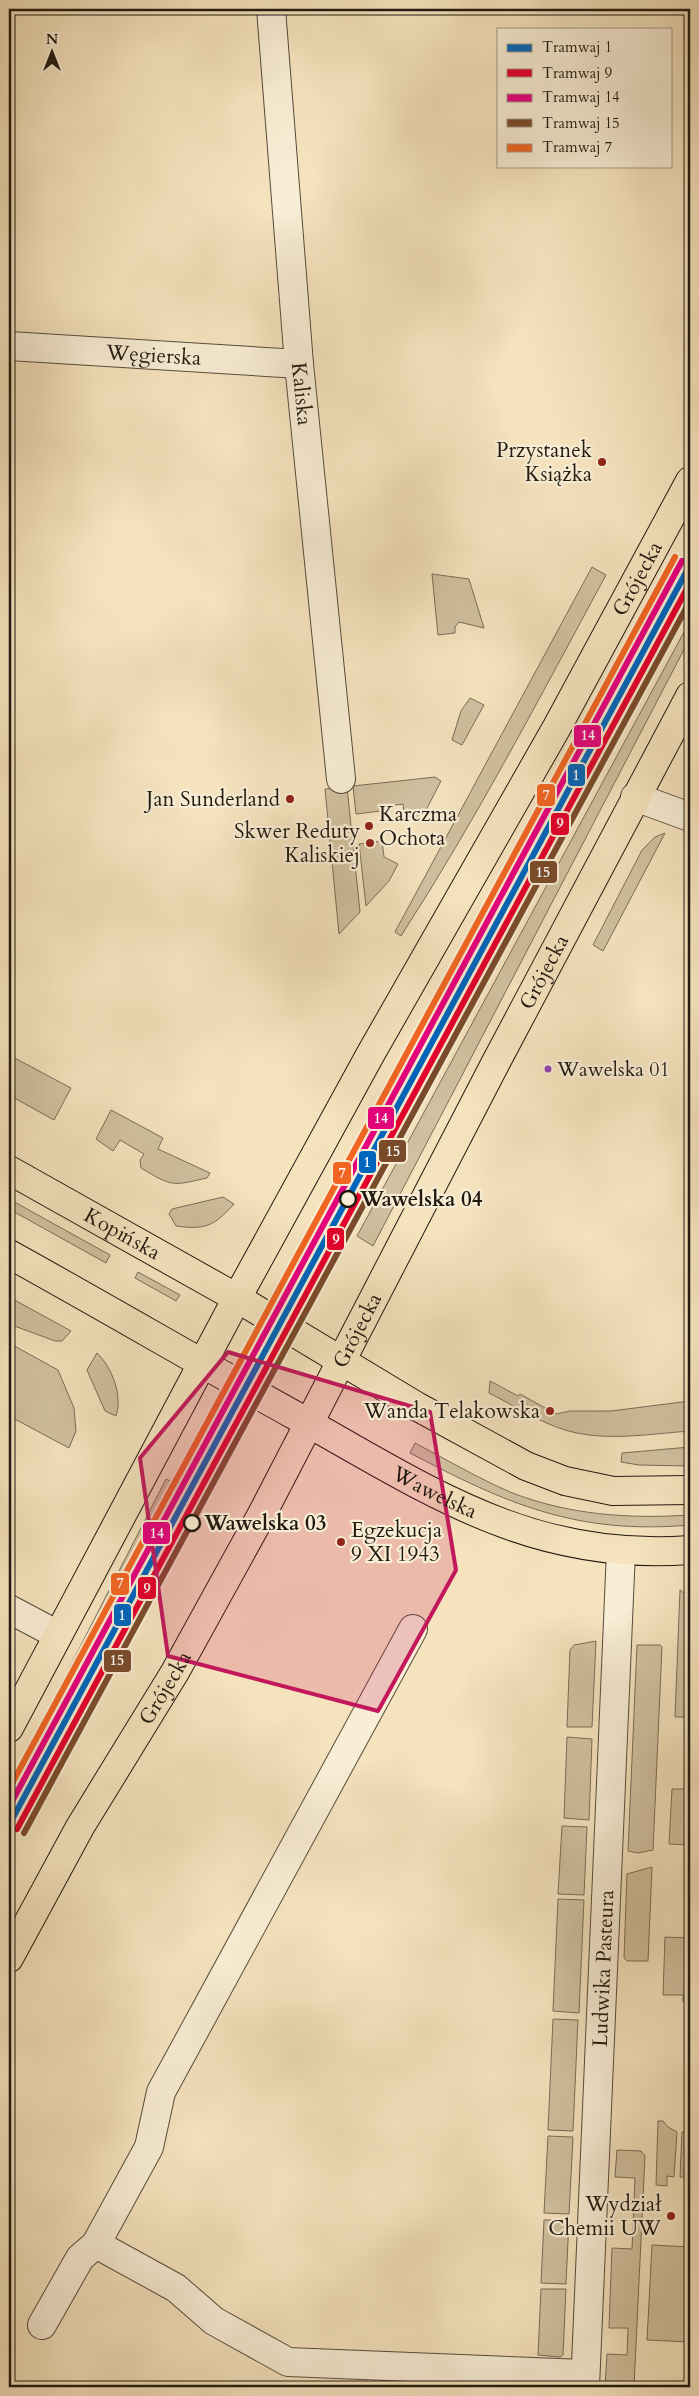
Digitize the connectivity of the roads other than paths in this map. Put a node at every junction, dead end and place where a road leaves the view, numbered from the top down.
1 (271, 9) edge
2 (9, 346) edge
3 (299, 364) junction
4 (690, 481) edge
5 (690, 696) edge
6 (340, 779) dead end
7 (635, 797) junction
8 (690, 817) edge
9 (9, 1170) edge
10 (9, 1254) edge
11 (236, 1298) junction
12 (341, 1360) junction
13 (202, 1363) junction
14 (309, 1424) junction
15 (690, 1490) edge
16 (690, 1550) edge
17 (621, 1551) junction
18 (9, 1609) edge
19 (413, 1629) dead end
20 (58, 1634) junction
21 (9, 1728) edge
22 (9, 1958) edge
23 (96, 2244) junction
24 (42, 2325) dead end
25 (585, 2380) edge

1 - 3 street, Kaliska
2 - 3 street, Węgierska
3 - 6 street, Kaliska
4 - 11 main road, Grójecka
5 - 7 main road, Grójecka
7 - 8 street
7 - 12 main road, Grójecka
9 - 11 main road, Kopińska
10 - 13 main road
11 - 12 main road
11 - 13 main road, Grójecka
12 - 14 main road, Grójecka
12 - 15 main road
13 - 14 main road, Wawelska
13 - 20 main road, Grójecka
14 - 17 main road, Wawelska
14 - 22 main road, Grójecka
16 - 17 main road, Wawelska
17 - 25 street, Ludwika Pasteura
18 - 20 street
19 - 23 street
20 - 21 main road, Grójecka
23 - 24 street
23 - 25 street

